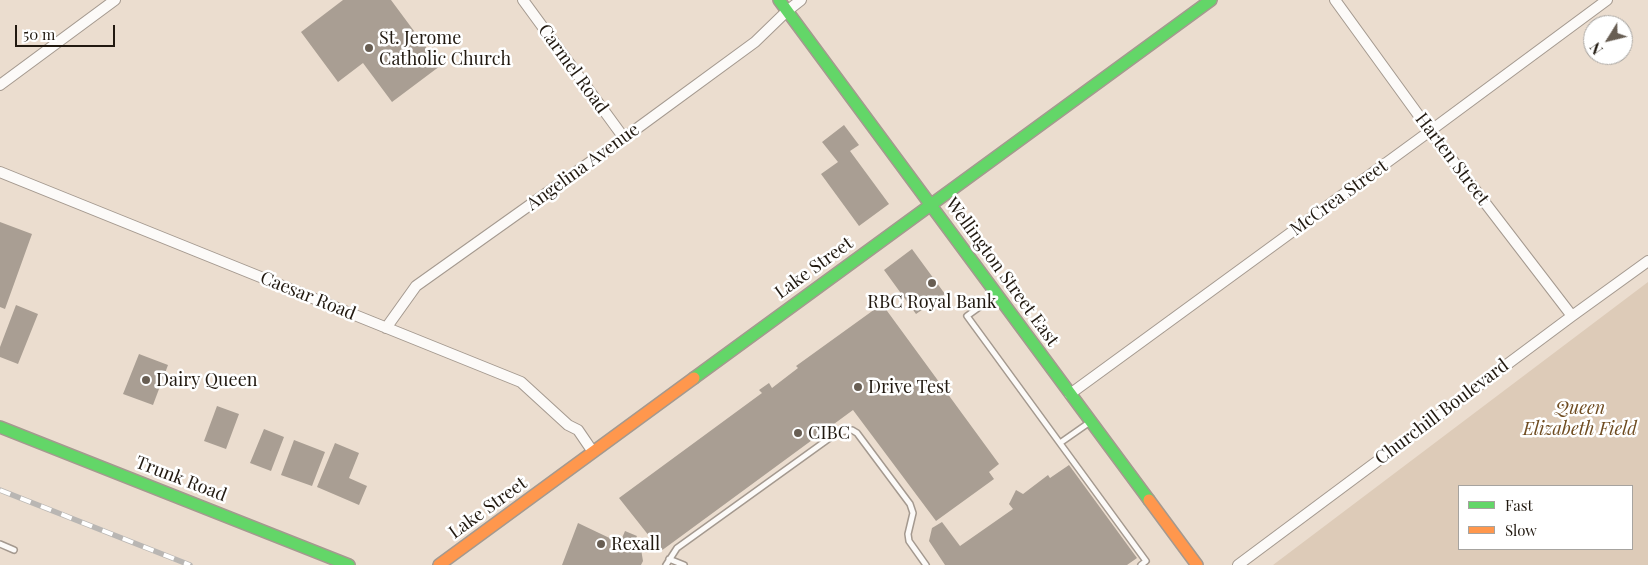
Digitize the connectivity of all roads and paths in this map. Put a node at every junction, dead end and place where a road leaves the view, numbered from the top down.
1 (115, 0) edge
2 (523, 0) edge
3 (779, 0) edge
4 (801, 0) edge
5 (1211, 0) edge
6 (1335, 0) edge
7 (1607, 0) edge
8 (787, 11) junction
9 (0, 85) edge
10 (1430, 131) junction
11 (624, 138) junction
12 (0, 172) edge
13 (930, 205) junction
14 (1648, 261) edge
15 (997, 295) junction
16 (1572, 316) junction
17 (386, 328) junction
18 (1070, 394) junction
19 (1090, 422) junction
20 (0, 427) edge
21 (1060, 443) junction
22 (593, 452) junction
23 (0, 544) edge
24 (14, 550) dead end
25 (669, 559) junction
26 (349, 565) edge
27 (439, 565) edge
28 (666, 565) edge
29 (684, 565) edge
30 (926, 565) edge
31 (1141, 565) edge
32 (1196, 565) edge
33 (1238, 565) edge

1 - 9 street
2 - 11 street, Carmel Road
3 - 8 main road, Wellington Street East
4 - 8 street, Angelina Avenue
5 - 13 main road, Lake Street
6 - 10 street, Harten Street
7 - 10 street, McCrea Street
8 - 11 street, Angelina Avenue
8 - 13 main road, Wellington Street East
10 - 16 street, Harten Street
10 - 18 street, McCrea Street
11 - 17 street, Angelina Avenue
12 - 17 street, Caesar Road
13 - 15 main road, Wellington Street East
13 - 22 main road, Lake Street
14 - 16 street, Churchill Boulevard
15 - 18 main road, Wellington Street East
15 - 21 lane
16 - 33 street, Churchill Boulevard
17 - 22 street, Caesar Road
18 - 19 main road, Wellington Street East
19 - 21 lane
19 - 32 main road, Wellington Street East
20 - 26 main road, Trunk Road
21 - 31 lane
22 - 27 main road, Lake Street
23 - 24 lane
25 - 28 lane
25 - 29 lane
25 - 30 lane

